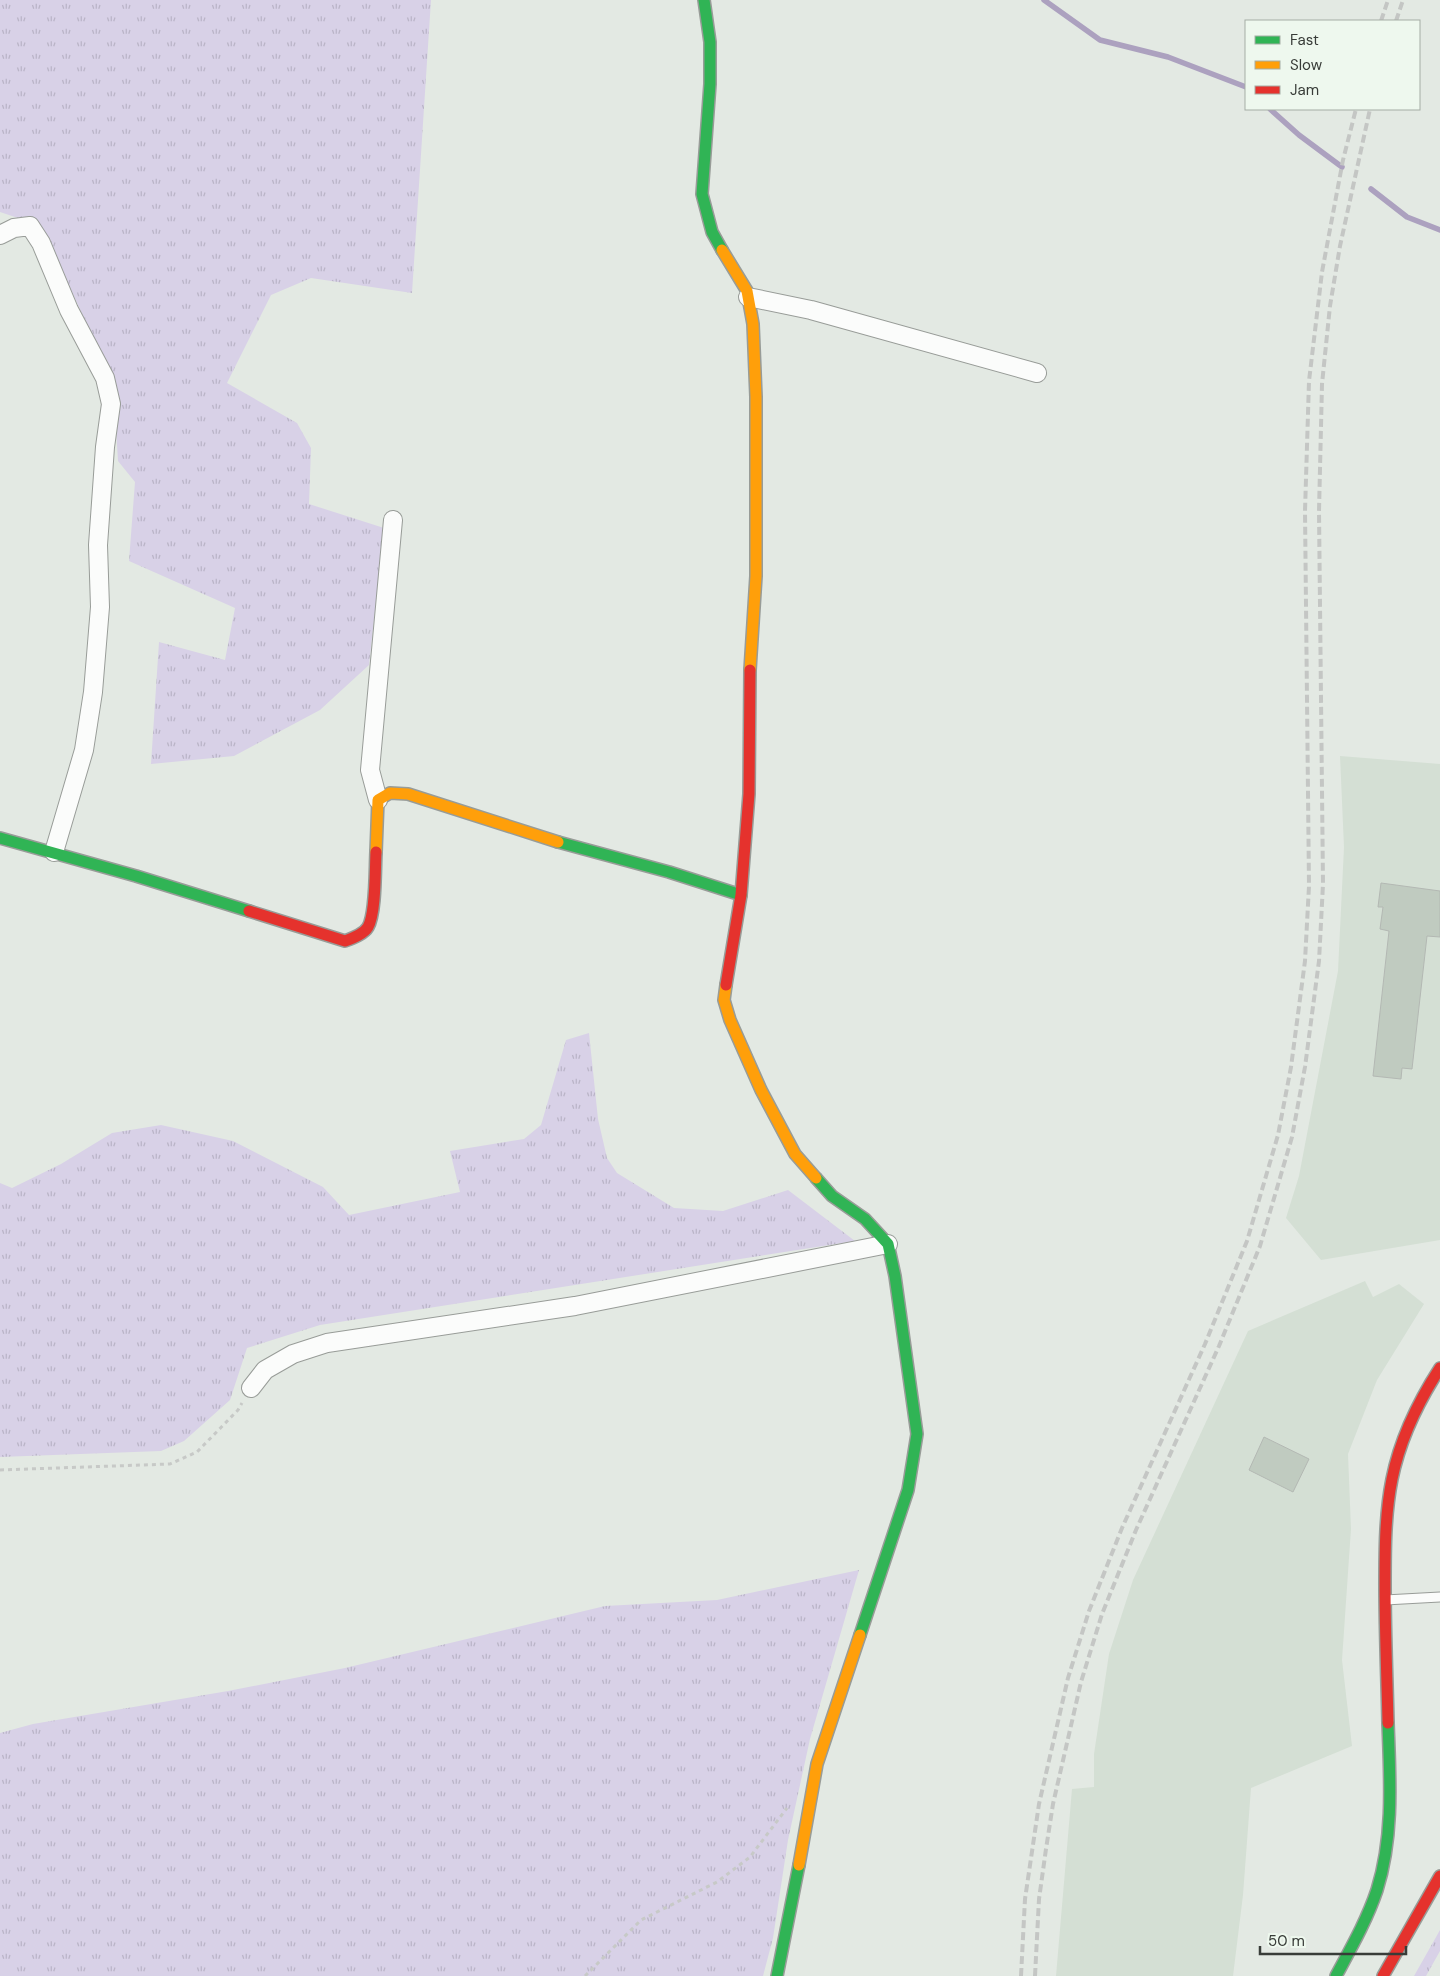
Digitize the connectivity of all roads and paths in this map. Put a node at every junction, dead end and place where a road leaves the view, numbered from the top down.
1 (704, 0) edge
2 (0, 235) edge
3 (748, 297) junction
4 (1037, 373) dead end
5 (393, 520) dead end
6 (378, 800) junction
7 (0, 838) edge
8 (54, 852) junction
9 (741, 895) junction
10 (888, 1244) junction
11 (1440, 1368) edge
12 (251, 1388) joint
13 (0, 1470) edge
14 (1440, 1597) edge
15 (1385, 1600) junction
16 (792, 1801) dead end
17 (1440, 1876) edge
18 (585, 1976) edge
19 (777, 1976) edge
20 (1336, 1976) edge
21 (1383, 1976) edge

1 - 3 main road
2 - 8 street
3 - 4 street
3 - 9 main road
5 - 6 street
6 - 8 main road
6 - 9 main road
7 - 8 main road
9 - 10 main road
10 - 12 street
10 - 19 main road
11 - 15 main road
12 - 13 path
14 - 15 lane
15 - 20 main road
16 - 18 path
17 - 21 main road

